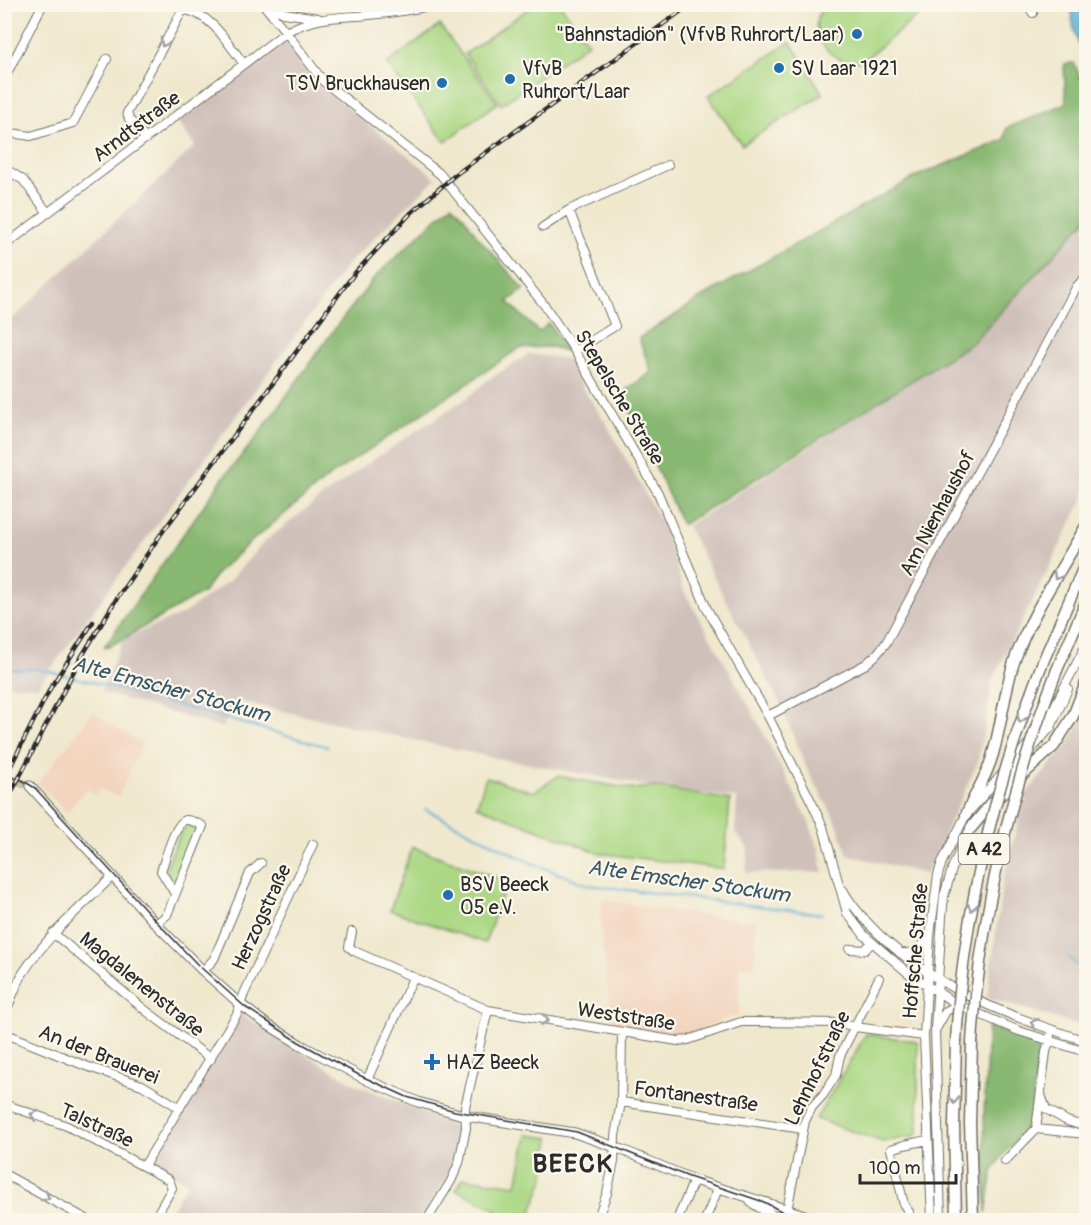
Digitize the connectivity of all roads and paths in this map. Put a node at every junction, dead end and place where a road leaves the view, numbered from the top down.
1 (44, 4) edge
2 (265, 4) edge
3 (439, 4) edge
4 (1027, 4) edge
5 (1033, 13) dead end
6 (323, 18) junction
7 (286, 32) junction
8 (107, 59) dead end
9 (244, 64) junction
10 (5, 75) edge
11 (4, 132) edge
12 (146, 140) junction
13 (668, 165) dead end
14 (4, 168) edge
15 (570, 210) junction
16 (48, 213) junction
17 (543, 227) dead end
18 (4, 246) edge
19 (1086, 277) edge
20 (575, 351) junction
21 (1086, 525) edge
22 (1086, 562) edge
23 (1086, 602) edge
24 (1086, 645) edge
25 (1080, 656) junction
26 (1086, 683) edge
27 (768, 716) junction
28 (30, 786) tunnel mouth
29 (966, 815) junction
30 (970, 828) junction
31 (313, 844) dead end
32 (942, 862) junction
33 (261, 863) dead end
34 (953, 866) junction
35 (113, 876) junction
36 (838, 881) junction
37 (175, 894) junction
38 (156, 924) junction
39 (352, 932) dead end
40 (53, 933) junction
41 (930, 936) junction
42 (872, 942) junction
43 (850, 949) dead end
44 (900, 953) junction
45 (203, 971) junction
46 (929, 975) junction
47 (413, 978) junction
48 (879, 978) dead end
49 (938, 980) junction
50 (928, 987) junction
51 (937, 993) junction
52 (240, 1004) junction
53 (958, 1005) junction
54 (488, 1010) junction
55 (4, 1017) edge
56 (855, 1027) junction
57 (1052, 1029) junction
58 (935, 1030) junction
59 (4, 1033) edge
60 (622, 1033) junction
61 (924, 1036) junction
62 (1049, 1040) junction
63 (1086, 1041) edge
64 (1086, 1052) edge
65 (211, 1059) junction
66 (367, 1080) junction
67 (1040, 1094) junction
68 (621, 1102) junction
69 (4, 1104) edge
70 (180, 1108) junction
71 (466, 1116) junction
72 (1086, 1127) edge
73 (803, 1129) junction
74 (1036, 1129) junction
75 (1086, 1134) edge
76 (928, 1140) junction
77 (615, 1147) junction
78 (1005, 1161) dead end
79 (144, 1166) junction
80 (4, 1174) edge
81 (694, 1180) junction
82 (718, 1189) junction
83 (744, 1197) junction
84 (909, 1212) dead end
85 (786, 1216) edge
86 (930, 1219) edge
87 (428, 1220) edge
88 (88, 1221) edge
89 (154, 1221) edge
90 (597, 1221) edge
91 (677, 1221) edge
92 (705, 1221) edge
93 (780, 1221) edge
94 (791, 1221) edge
95 (820, 1221) edge
96 (941, 1221) edge
97 (957, 1221) edge
98 (973, 1221) edge

1 - 10 street
2 - 6 street
2 - 7 street, Stepelsche Straße
3 - 6 street
4 - 5 street
6 - 7 street, Arndtstraße
7 - 9 street, Arndtstraße
7 - 20 street, Stepelsche Straße
8 - 11 street
9 - 12 street, Arndtstraße
9 -> 12 street
12 - 16 street, Arndtstraße
13 - 15 street
14 - 16 street
15 - 17 street
15 - 20 street
16 - 18 street, Arndtstraße
19 - 27 street, Am Nienhaushof
20 - 27 street, Stepelsche Straße
21 -> 29 highway
22 -> 97 highway, A 42, bridge
23 - 98 highway, A 42, bridge
24 - 25 street, Hoffsche Straße
25 - 29 street, Hoffsche Straße
25 - 30 street, Hoffsche Straße
26 - 30 highway
27 - 36 street, Stepelsche Straße
28 - 35 main road
29 - 32 street, Hoffsche Straße
30 - 34 street, Hoffsche Straße
31 - 52 street, Herzogstraße
32 - 34 street
32 - 41 street, Hoffsche Straße
33 - 45 street
34 - 49 street, Hoffsche Straße
35 - 38 main road
35 - 40 street
36 - 42 street, Stepelsche Straße
36 - 44 street, Stepelsche Straße
37 - 37 street
37 - 38 street
38 - 45 main road
39 - 47 street, Weststraße
40 - 55 street
40 - 65 street, Magdalenenstraße
41 - 44 street
41 - 46 street, Hoffsche Straße
42 - 43 street
42 - 50 street, Stepelsche Straße
44 - 46 street, Stepelsche Straße
45 - 52 main road
46 - 49 street, Stepelsche Straße
46 - 50 street, Hoffsche Straße
47 - 54 street, Weststraße
47 - 66 street
48 - 56 street, Lehnhofstraße
49 - 51 street, Hoffsche Straße
57 -> 49 street, Stepelsche Straße
50 - 51 street, Stepelsche Straße
50 - 61 street, Hoffsche Straße
51 - 53 street, Stepelsche Straße
51 - 58 street, Hoffsche Straße
52 - 65 street, Herzogstraße
52 - 66 main road
53 - 58 street
53 - 62 street, Stepelsche Straße
54 -> 60 street, Weststraße
54 - 71 street
56 - 60 street, Weststraße
56 - 61 street, Weststraße
56 - 73 street, Lehnhofstraße
57 - 62 street
57 - 63 street, Stepelsche Straße
58 - 96 street, Hoffsche Straße
59 - 70 street, An der Brauerei
60 - 68 street
61 - 76 street, Hoffsche Straße
62 - 64 street, Stepelsche Straße
62 - 67 street
65 - 70 street, Herzogstraße
66 - 71 main road
67 - 72 street
67 - 74 street
68 - 73 street, Fontanestraße
68 - 77 street
79 -> 69 street, Talstraße
70 - 79 street, Herzogstraße
71 - 77 main road
71 - 87 street
73 - 85 street, Lehnhofstraße
74 - 75 street
74 - 78 street
76 - 84 street
76 - 86 street, Hoffsche Straße
77 - 81 main road
77 - 90 street
79 - 89 street, Talstraße
80 -> 88 street
81 - 82 main road
81 - 91 street
82 - 83 main road
82 - 92 street
83 - 85 main road
83 - 93 main road
85 - 94 street
85 - 95 main road

